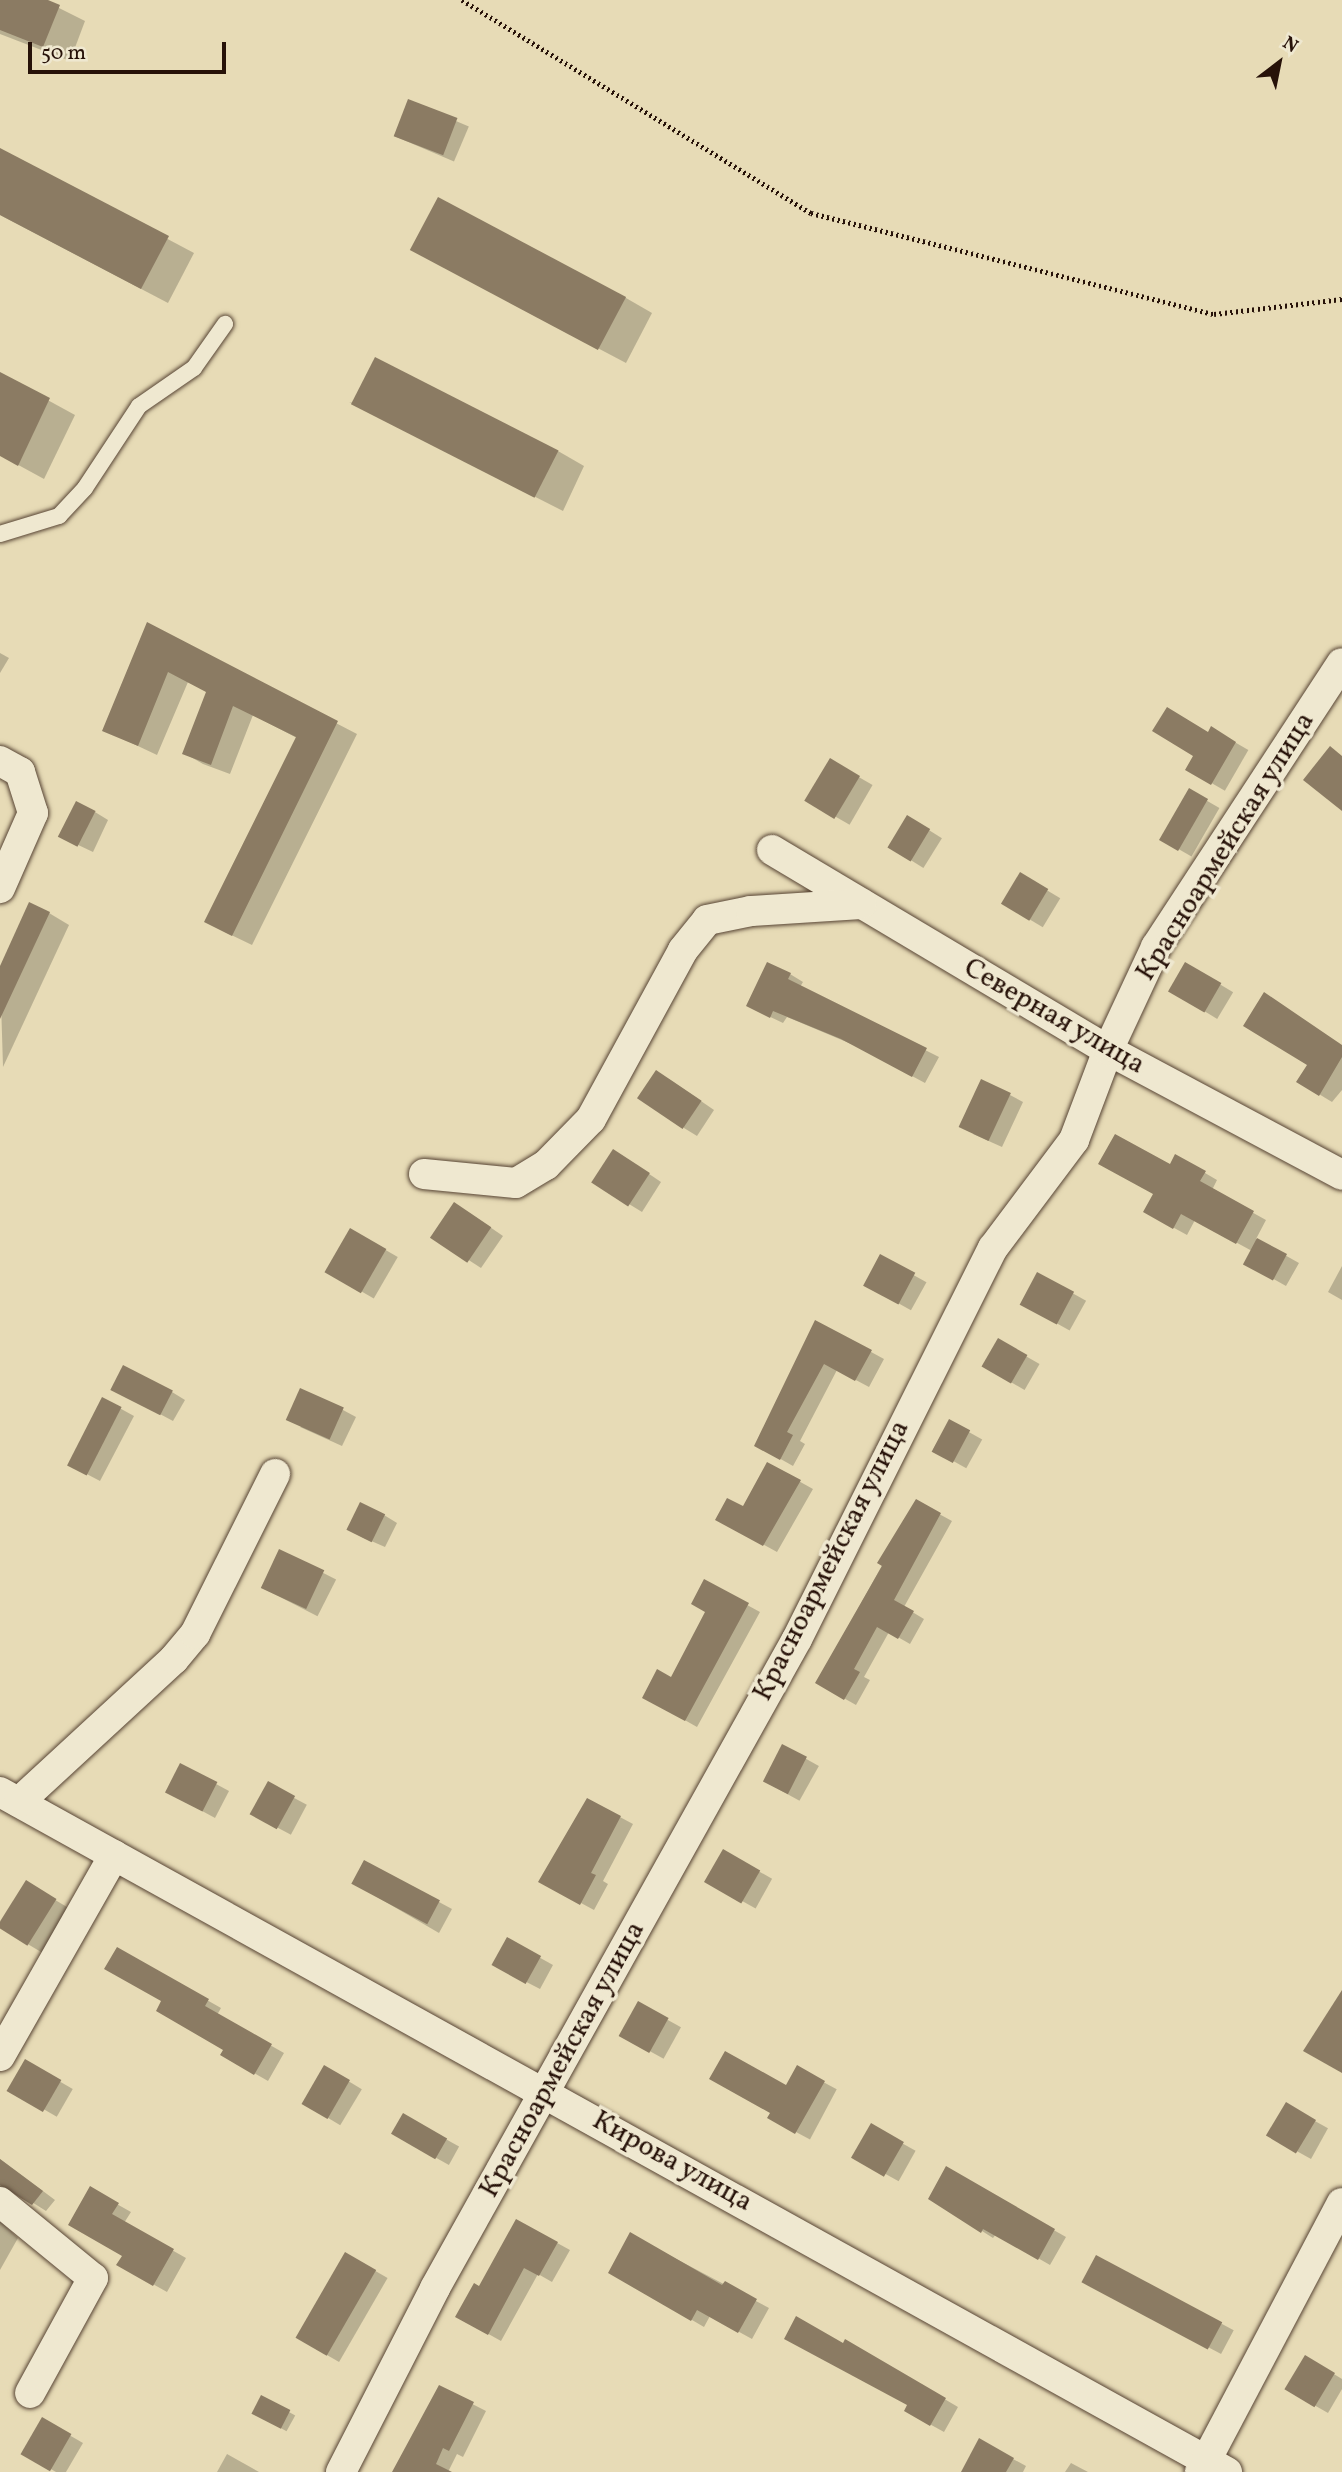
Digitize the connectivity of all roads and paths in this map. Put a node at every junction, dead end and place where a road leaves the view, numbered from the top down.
1 (462, 0) edge
2 (1342, 299) edge
3 (225, 324) dead end
4 (0, 534) edge
5 (1342, 664) edge
6 (0, 761) edge
7 (772, 850) dead end
8 (0, 888) edge
9 (862, 904) junction
10 (1108, 1050) junction
11 (424, 1174) dead end
12 (1342, 1175) edge
13 (275, 1474) dead end
14 (10, 1797) edge
15 (114, 1854) junction
16 (0, 2056) edge
17 (547, 2092) junction
18 (0, 2202) edge
19 (1342, 2203) edge
20 (30, 2393) dead end
21 (1211, 2468) edge
22 (341, 2472) edge

1 - 2 path
3 - 4 lane
5 - 10 street, Красноармейская улица
6 - 8 street
7 - 9 street, Северная улица
9 - 10 street, Северная улица
9 - 11 street
10 - 12 street, Северная улица
10 - 17 street, Красноармейская улица
13 - 14 street
14 - 15 street, Кирова улица
15 - 16 street
15 - 17 street, Кирова улица
17 - 21 street, Кирова улица
17 - 22 street, Красноармейская улица
18 - 20 street
19 - 21 street

